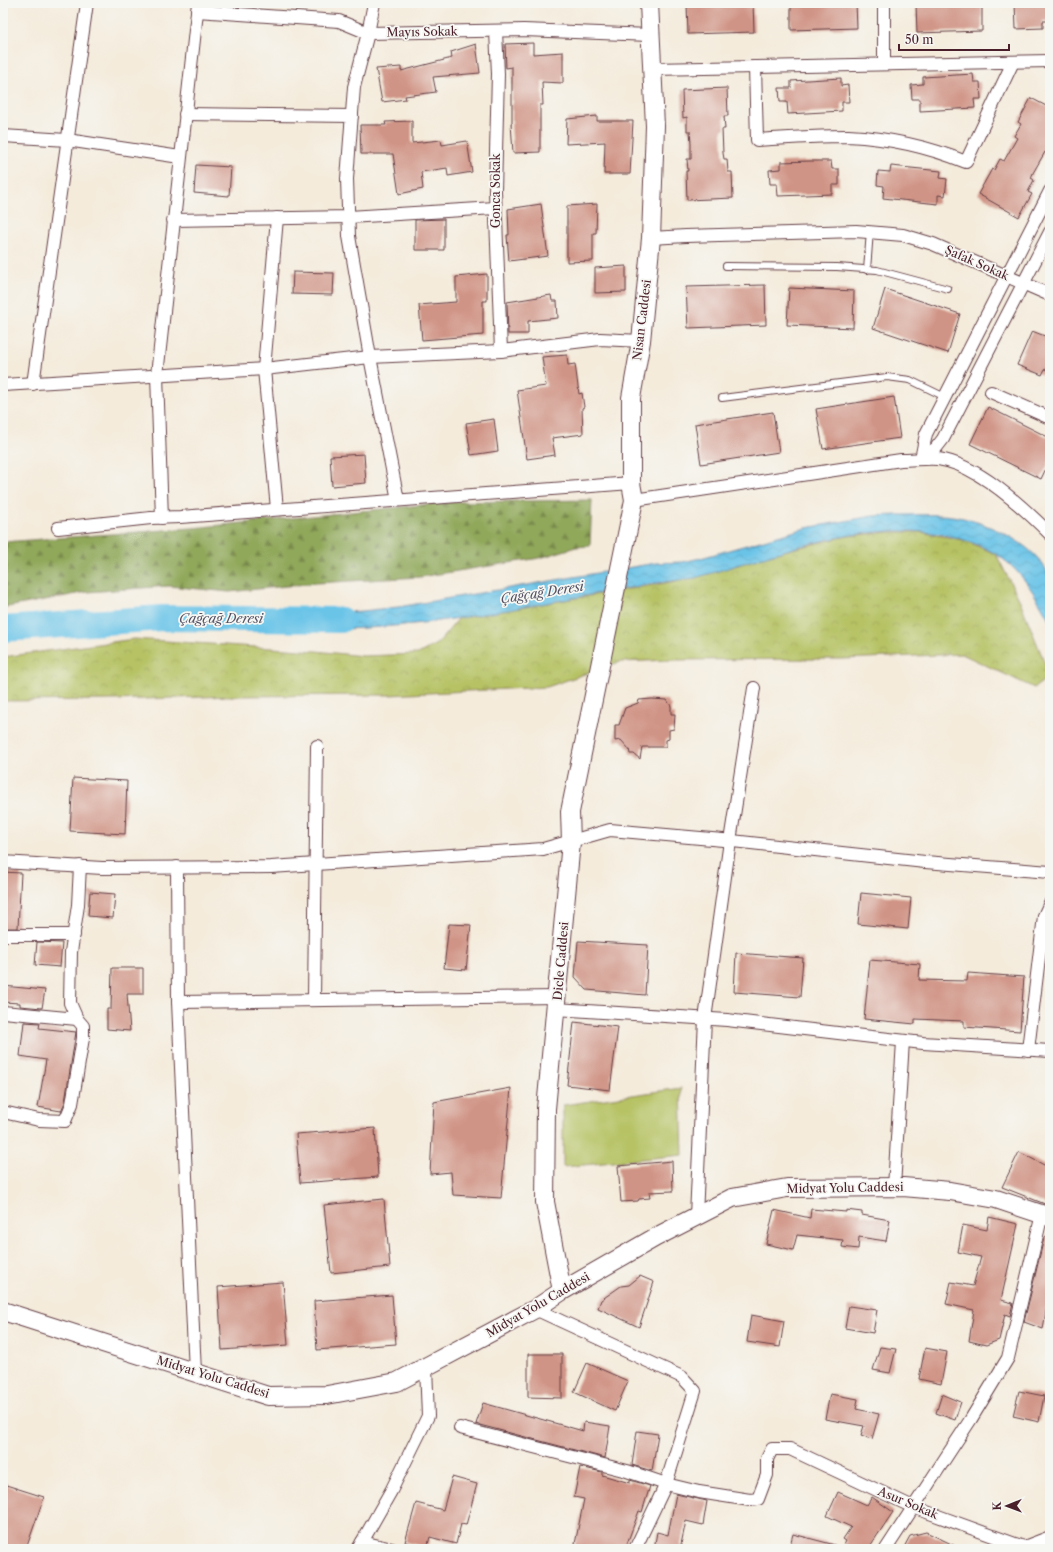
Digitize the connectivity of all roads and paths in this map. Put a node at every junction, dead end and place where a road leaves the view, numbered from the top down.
1 (87, 3) edge
2 (374, 3) edge
3 (649, 3) edge
4 (884, 3) edge
5 (197, 7) edge
6 (496, 31) junction
7 (368, 33) junction
8 (650, 35) junction
9 (1050, 61) edge
10 (1013, 62) junction
11 (884, 64) junction
12 (755, 67) junction
13 (652, 69) junction
14 (185, 114) junction
15 (352, 116) junction
16 (3, 136) edge
17 (67, 140) junction
18 (180, 157) junction
19 (1050, 191) edge
20 (495, 208) junction
21 (349, 217) junction
22 (277, 218) junction
23 (173, 220) junction
24 (870, 231) junction
25 (1050, 232) edge
26 (651, 238) junction
27 (726, 266) dead end
28 (867, 270) junction
29 (1006, 277) junction
30 (1023, 284) junction
31 (948, 288) dead end
32 (1050, 295) edge
33 (641, 341) junction
34 (501, 351) junction
35 (370, 357) junction
36 (264, 369) junction
37 (157, 375) junction
38 (33, 384) junction
39 (3, 385) edge
40 (991, 392) dead end
41 (945, 397) junction
42 (722, 398) dead end
43 (1050, 418) edge
44 (921, 459) junction
45 (632, 491) junction
46 (398, 500) junction
47 (277, 509) junction
48 (162, 518) junction
49 (58, 528) dead end
50 (1050, 534) edge
51 (606, 634) joint
52 (754, 688) dead end
53 (317, 746) dead end
54 (730, 841) junction
55 (571, 842) junction
56 (3, 862) edge
57 (316, 864) junction
58 (80, 866) junction
59 (177, 867) junction
60 (1050, 872) edge
61 (1050, 903) edge
62 (74, 934) junction
63 (3, 935) edge
64 (314, 1000) junction
65 (178, 1002) junction
66 (557, 1003) junction
67 (3, 1012) edge
68 (77, 1019) junction
69 (705, 1019) junction
70 (903, 1041) junction
71 (1028, 1050) junction
72 (1050, 1051) edge
73 (3, 1112) edge
74 (894, 1187) junction
75 (696, 1216) junction
76 (1046, 1216) edge
77 (562, 1291) junction
78 (535, 1309) junction
79 (3, 1311) edge
80 (426, 1367) junction
81 (195, 1372) junction
82 (460, 1428) dead end
83 (666, 1484) junction
84 (913, 1506) junction
85 (1050, 1537) edge
86 (360, 1546) edge
87 (1020, 1547) edge
88 (392, 1549) edge
89 (636, 1549) edge
90 (886, 1549) edge

1 - 17 street
2 - 7 street
3 - 8 street, Nisan Caddesi
4 - 11 street
5 - 7 street, Mayıs Sokak
5 - 14 street
6 - 7 street, Mayıs Sokak
6 - 8 street, Mayıs Sokak
6 - 20 street, Gonca Sokak
7 - 15 street
8 - 13 street, Nisan Caddesi
9 - 10 street
10 - 11 street
10 - 12 street
11 - 12 street
12 - 13 street
13 - 26 street, Nisan Caddesi
14 - 15 street
14 - 18 street
15 - 21 street
16 - 17 street
17 - 18 street
17 - 38 street
18 - 23 street
19 - 29 street
20 - 21 street
20 - 34 street, Gonca Sokak
21 - 22 street
21 - 35 street
22 - 23 street
22 - 36 street
23 - 37 street
24 - 26 street, Şafak Sokak
24 - 28 lane
24 - 29 street, Şafak Sokak
25 - 30 street
26 - 33 street, Nisan Caddesi
27 - 28 lane
28 - 31 lane
29 - 30 street, Şafak Sokak
29 - 41 street
30 - 32 street, Şafak Sokak
30 - 44 street
33 - 34 street
33 - 45 street, Nisan Caddesi
34 - 35 street
35 - 36 street
35 - 46 street
36 - 37 street
36 - 47 street
37 - 38 street
37 - 48 street
38 - 39 street
40 - 43 street
41 - 42 lane
41 - 44 street
44 - 45 street
44 - 50 street
45 - 46 street
45 - 51 street, Nisan Caddesi
46 - 47 street
47 - 48 street
48 - 49 street
51 - 55 street, Dicle Caddesi
52 - 54 street
53 - 57 street
54 - 55 street
54 - 60 street
54 - 69 street
55 - 57 street
55 - 66 street, Dicle Caddesi
56 - 58 street
57 - 59 street
57 - 64 street
58 - 59 street
58 - 62 street
59 - 65 street
61 - 71 street
62 - 63 street
62 - 68 street
64 - 65 street
64 - 66 street
65 - 81 street
66 - 69 street
66 - 77 street, Dicle Caddesi
67 - 68 street
68 - 73 street
69 - 70 street
69 - 75 street
70 - 71 street
70 - 74 street
71 - 72 street
74 - 75 street, Midyat Yolu Caddesi
74 - 76 street, Midyat Yolu Caddesi
75 - 77 street, Midyat Yolu Caddesi
76 - 84 street
77 - 78 street, Midyat Yolu Caddesi
78 - 80 street, Midyat Yolu Caddesi
78 - 83 street
79 - 81 street, Midyat Yolu Caddesi
80 - 81 street, Midyat Yolu Caddesi
80 - 86 street
82 - 83 street
83 - 84 street, Asur Sokak
83 - 89 street
84 - 87 street, Asur Sokak
84 - 90 street
85 - 87 street
86 - 88 street

